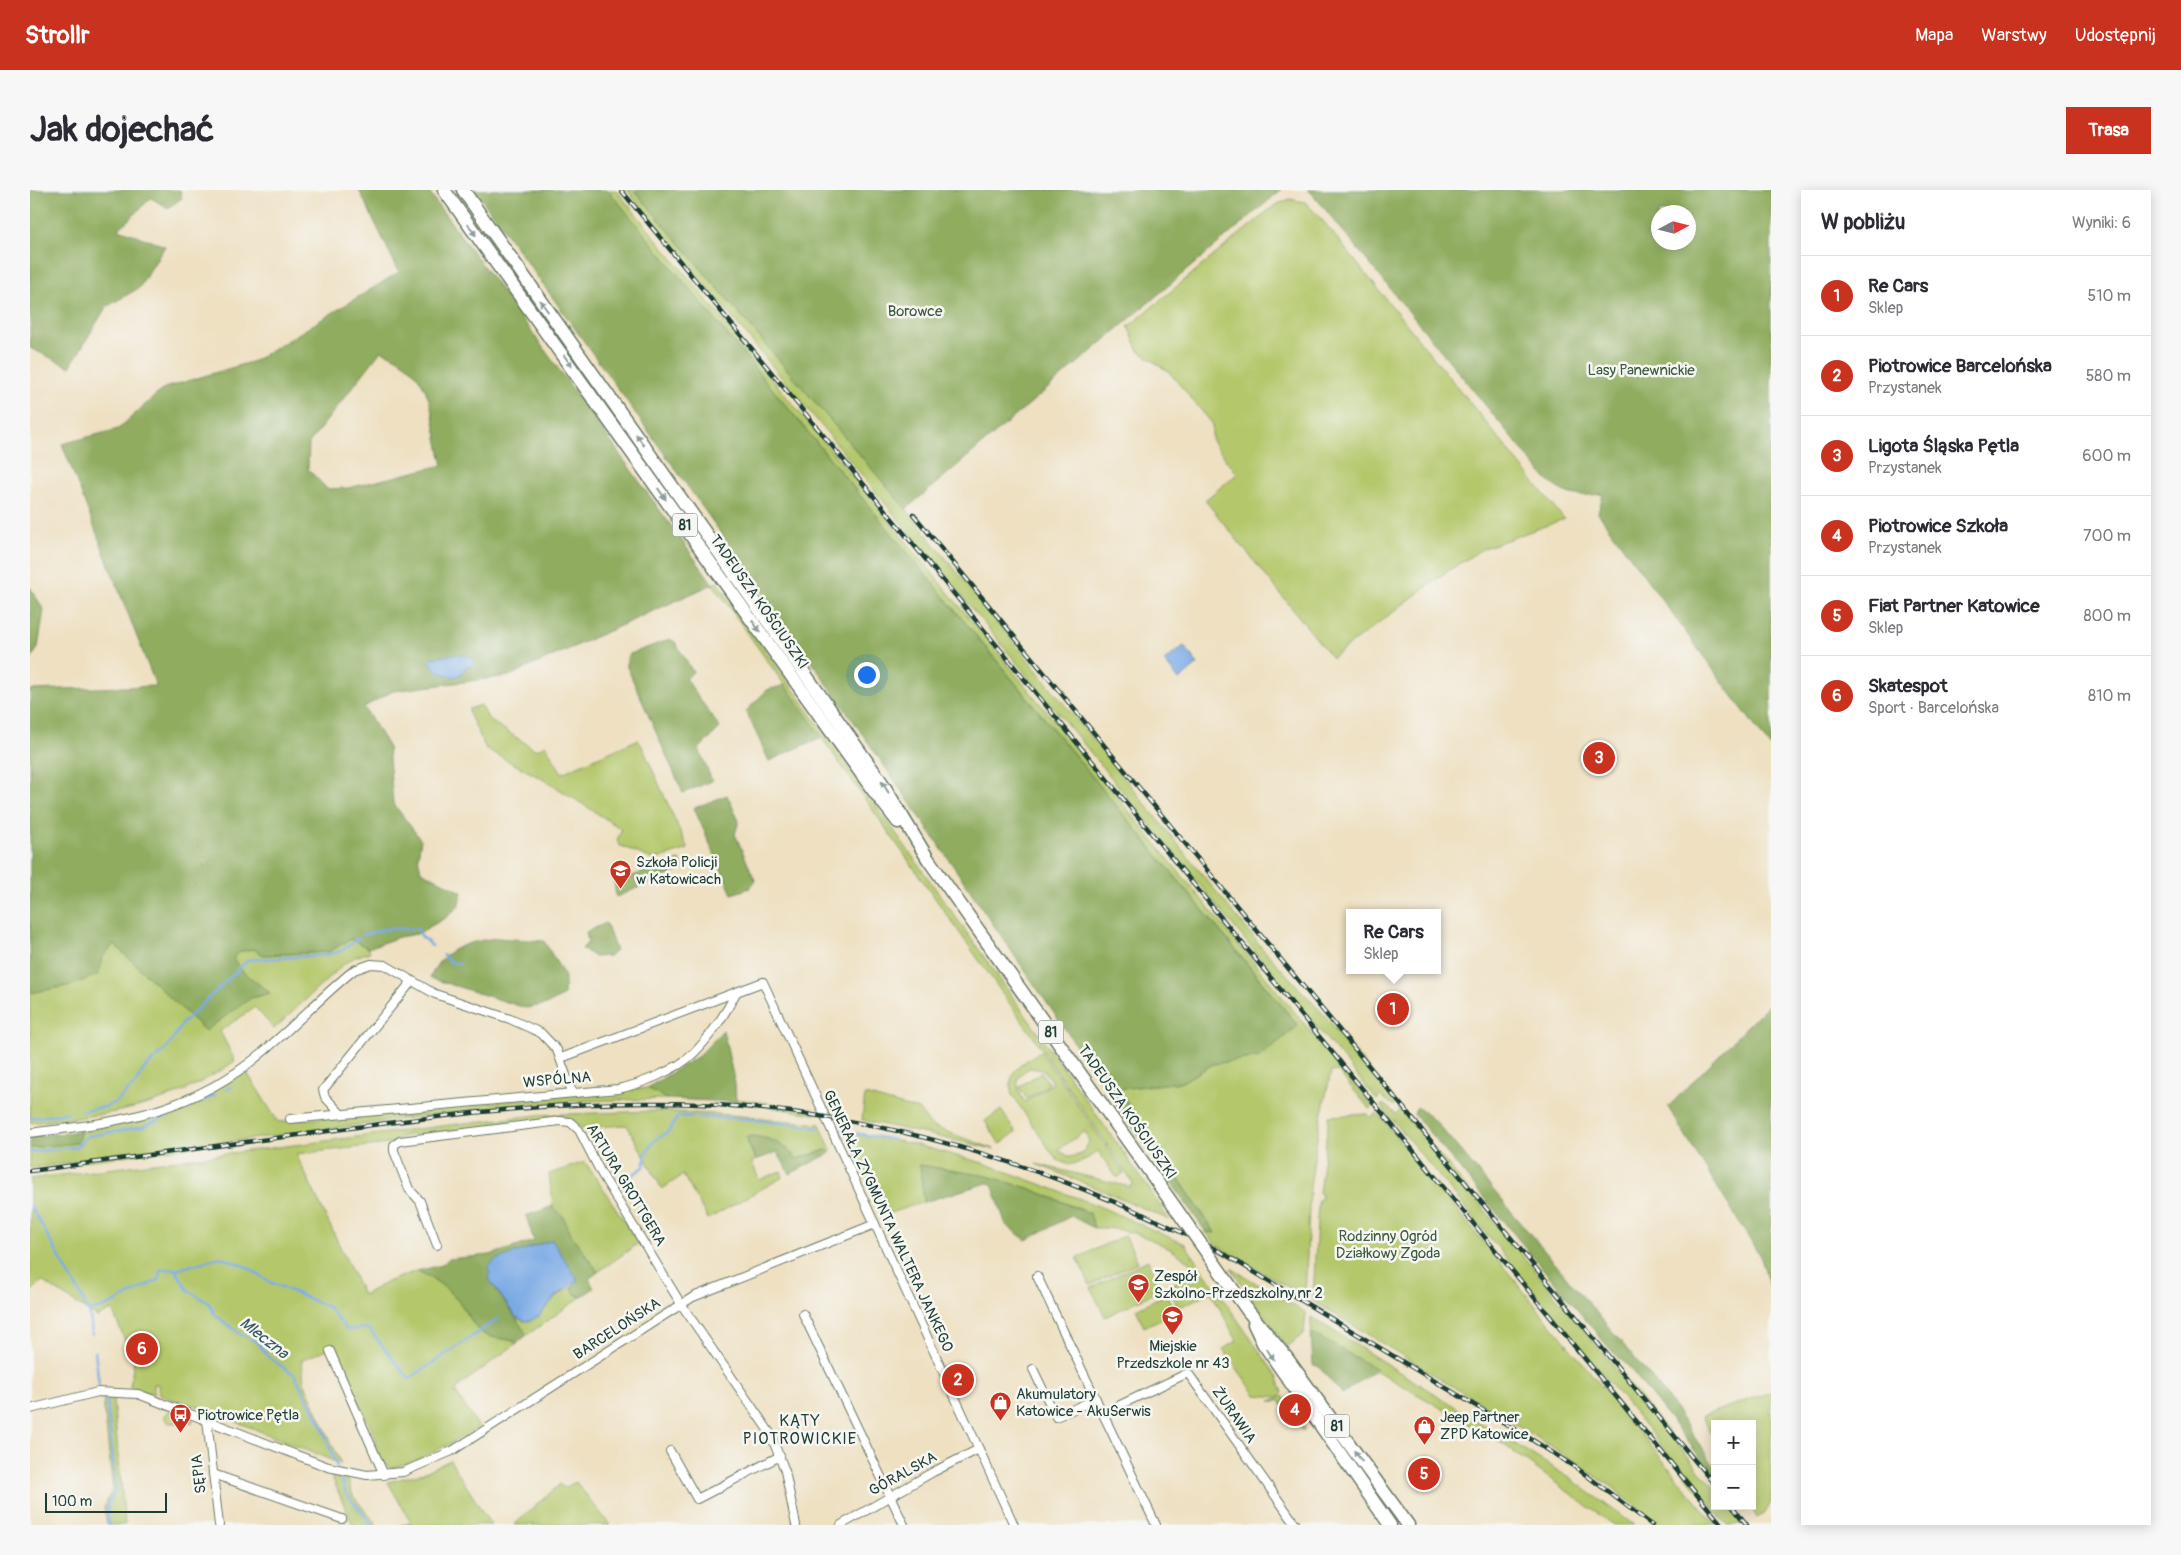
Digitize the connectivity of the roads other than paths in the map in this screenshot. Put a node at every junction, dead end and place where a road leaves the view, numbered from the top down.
1 (444, 190) edge
2 (463, 190) edge
3 (928, 859) junction
4 (412, 982) junction
5 (762, 982) joint
6 (736, 993) junction
7 (561, 1058) junction
8 (572, 1092) junction
9 (341, 1114) junction
10 (290, 1119) dead end
11 (30, 1133) edge
12 (875, 1224) junction
13 (437, 1245) dead end
14 (1037, 1276) dead end
15 (681, 1304) junction
16 (1248, 1311) junction
17 (803, 1314) dead end
18 (330, 1351) dead end
19 (1033, 1369) dead end
20 (1096, 1399) junction
21 (30, 1409) edge
22 (1103, 1413) junction
23 (207, 1420) junction
24 (980, 1450) junction
25 (670, 1451) dead end
26 (780, 1456) junction
27 (213, 1474) junction
28 (384, 1475) junction
29 (890, 1496) junction
30 (342, 1519) dead end
31 (219, 1525) edge
32 (796, 1525) edge
33 (841, 1525) edge
34 (904, 1525) edge
35 (1014, 1525) edge
36 (1156, 1525) edge
37 (1296, 1525) edge
38 (1390, 1525) edge
39 (1408, 1525) edge

1 -> 3 main road, TADEUSZA KOŚCIUSZKI / 81
3 -> 2 main road, TADEUSZA KOŚCIUSZKI / 81
3 - 16 main road, TADEUSZA KOŚCIUSZKI / 81, bridge
4 - 7 street, WSPÓLNA
4 - 9 street
4 - 11 street, WSPÓLNA
5 - 6 street, WSPÓLNA
5 - 12 street, GENERAŁA ZYGMUNTA WALTERA JANKEGO
6 - 7 street, WSPÓLNA
6 - 8 street, WSPÓLNA
7 - 8 street
8 - 9 street, WSPÓLNA
9 - 10 street, WSPÓLNA
12 - 15 street, BARCELOŃSKA
12 - 24 street, GENERAŁA ZYGMUNTA WALTERA JANKEGO
13 - 15 street, ARTURA GROTTGERA
14 - 20 street
15 - 26 street, ARTURA GROTTGERA
15 - 28 street, BARCELOŃSKA
16 -> 38 main road, TADEUSZA KOŚCIUSZKI / 81
39 -> 16 main road, TADEUSZA KOŚCIUSZKI / 81
17 - 29 street
18 - 28 street
19 - 20 street
20 - 22 street
21 - 23 street, BARCELOŃSKA
22 - 36 street
22 - 37 street, ŻURAWIA
23 - 27 street, SĘPIA
23 - 28 street, BARCELOŃSKA
24 - 29 street, GÓRALSKA
24 - 35 street, GENERAŁA ZYGMUNTA WALTERA JANKEGO
25 - 26 street
26 - 32 street, ARTURA GROTTGERA
27 - 30 street
27 - 31 street, SĘPIA
29 - 33 street, GÓRALSKA
29 - 34 street

